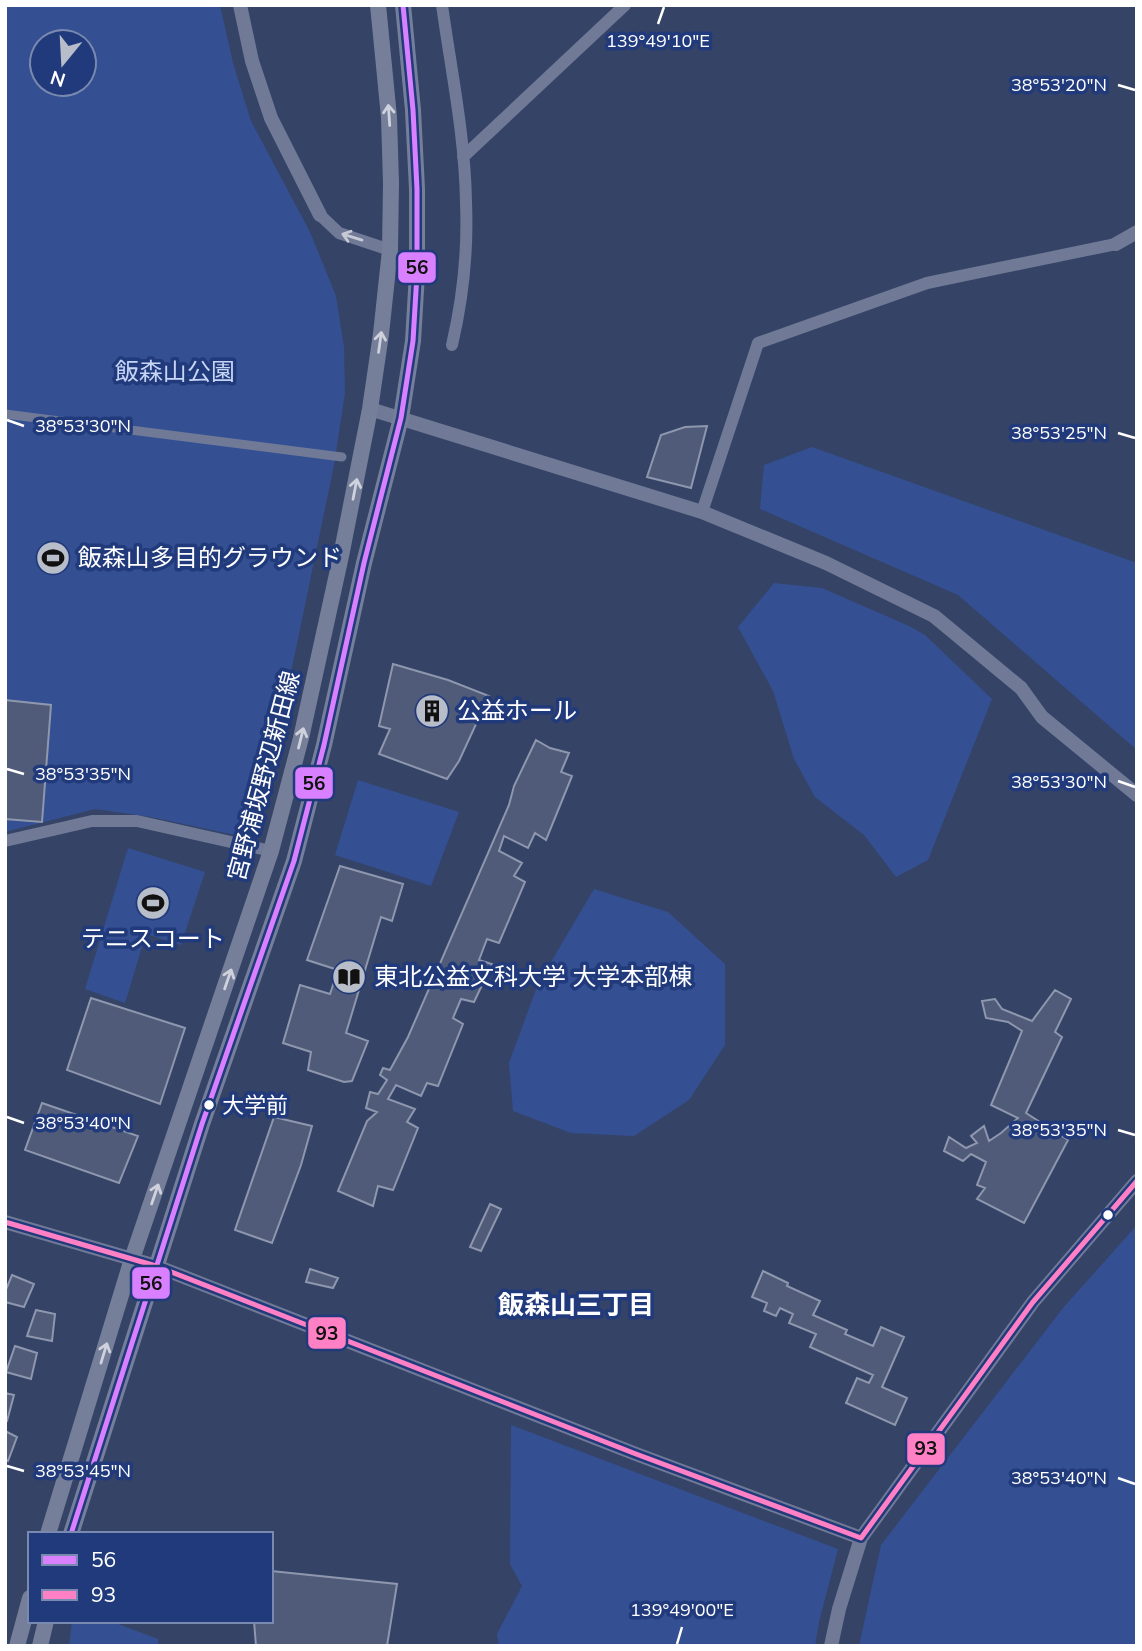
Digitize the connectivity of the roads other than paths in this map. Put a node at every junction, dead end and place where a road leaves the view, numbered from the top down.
1 (240, 5) edge
2 (378, 5) edge
3 (403, 5) edge
4 (442, 5) edge
5 (625, 5) edge
6 (463, 157) junction
7 (320, 215) joint
8 (1137, 232) edge
9 (1116, 244) joint
10 (390, 250) junction
11 (452, 345) dead end
12 (370, 409) junction
13 (5, 414) edge
14 (401, 418) junction
15 (342, 457) dead end
16 (702, 512) junction
17 (1137, 795) edge
18 (5, 841) edge
19 (271, 850) junction
20 (1137, 1181) edge
21 (5, 1222) edge
22 (132, 1259) junction
23 (156, 1266) junction
24 (49, 1532) edge
25 (72, 1532) edge
26 (861, 1538) junction
27 (28, 1605) edge
28 (46, 1623) edge
29 (17, 1646) edge
30 (40, 1646) edge
31 (831, 1646) edge

1 - 7 street
10 -> 2 main road, 宮野浦坂野辺新田線
3 - 14 main road, 宮野浦坂野辺新田線
4 - 6 street
5 - 6 street
6 - 11 street
10 -> 7 street
8 - 9 street
9 - 16 street
12 -> 10 main road, 宮野浦坂野辺新田線
12 - 14 street
19 -> 12 main road, 宮野浦坂野辺新田線
13 - 15 street
14 - 16 street
14 - 23 main road, 宮野浦坂野辺新田線
16 - 17 street
18 - 19 street
22 -> 19 main road, 宮野浦坂野辺新田線
20 - 26 street
21 - 22 street
22 - 23 street
24 -> 22 main road, 宮野浦坂野辺新田線
23 - 25 main road, 宮野浦坂野辺新田線
23 - 26 street
26 - 31 street
27 - 29 main road
28 - 30 main road

